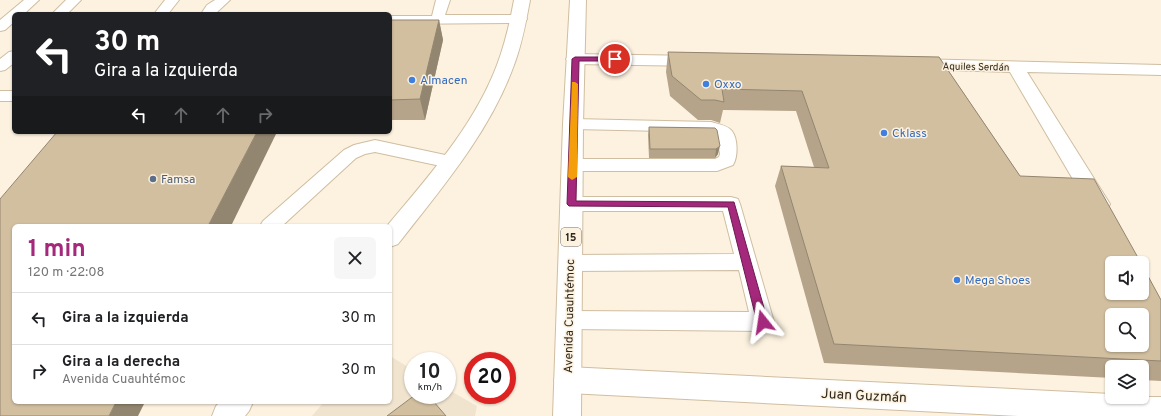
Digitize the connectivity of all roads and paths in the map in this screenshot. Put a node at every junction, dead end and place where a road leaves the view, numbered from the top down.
1 (32, 0) edge
2 (74, 0) edge
3 (172, 0) edge
4 (224, 0) edge
5 (443, 0) edge
6 (522, 0) edge
7 (578, 0) edge
8 (18, 12) edge
9 (61, 12) edge
10 (163, 12) edge
11 (209, 12) edge
12 (12, 17) edge
13 (392, 20) edge
14 (437, 20) junction
15 (520, 20) junction
16 (0, 27) edge
17 (12, 57) edge
18 (575, 59) junction
19 (715, 61) edge
20 (897, 64) edge
21 (1015, 66) junction
22 (0, 67) edge
23 (1161, 70) edge
24 (0, 96) edge
25 (12, 96) edge
26 (573, 124) junction
27 (450, 162) junction
28 (572, 165) junction
29 (572, 204) junction
30 (1111, 222) edge
31 (272, 224) edge
32 (392, 236) edge
33 (746, 262) junction
34 (571, 263) junction
35 (569, 320) junction
36 (568, 380) junction
37 (237, 404) edge
38 (1161, 410) edge
39 (226, 416) edge
40 (567, 416) edge

1 - 8 lane
2 - 9 lane
3 - 10 lane
4 - 11 lane
5 - 14 lane
6 - 15 main road
7 - 18 main road, Avenida Cuauhtémoc / 15
12 - 16 lane
13 - 14 lane
14 - 15 lane
15 - 27 main road
17 - 22 lane
18 - 19 main road
18 - 26 main road, Avenida Cuauhtémoc / 15
20 - 21 main road, Aquiles Serdán
21 - 23 main road, Aquiles Serdán
21 - 30 main road
24 - 25 lane
26 - 28 main road, Avenida Cuauhtémoc / 15
26 - 28 lane
27 - 31 lane
27 - 32 main road
28 - 29 main road, Avenida Cuauhtémoc / 15
29 - 33 lane
29 - 34 main road, Avenida Cuauhtémoc / 15
33 - 34 lane
33 - 35 lane
34 - 35 main road, Avenida Cuauhtémoc / 15
35 - 36 main road, Avenida Cuauhtémoc / 15
36 - 38 main road, Juan Guzmán
36 - 40 main road, Avenida Cuauhtémoc / 15
37 - 39 main road

